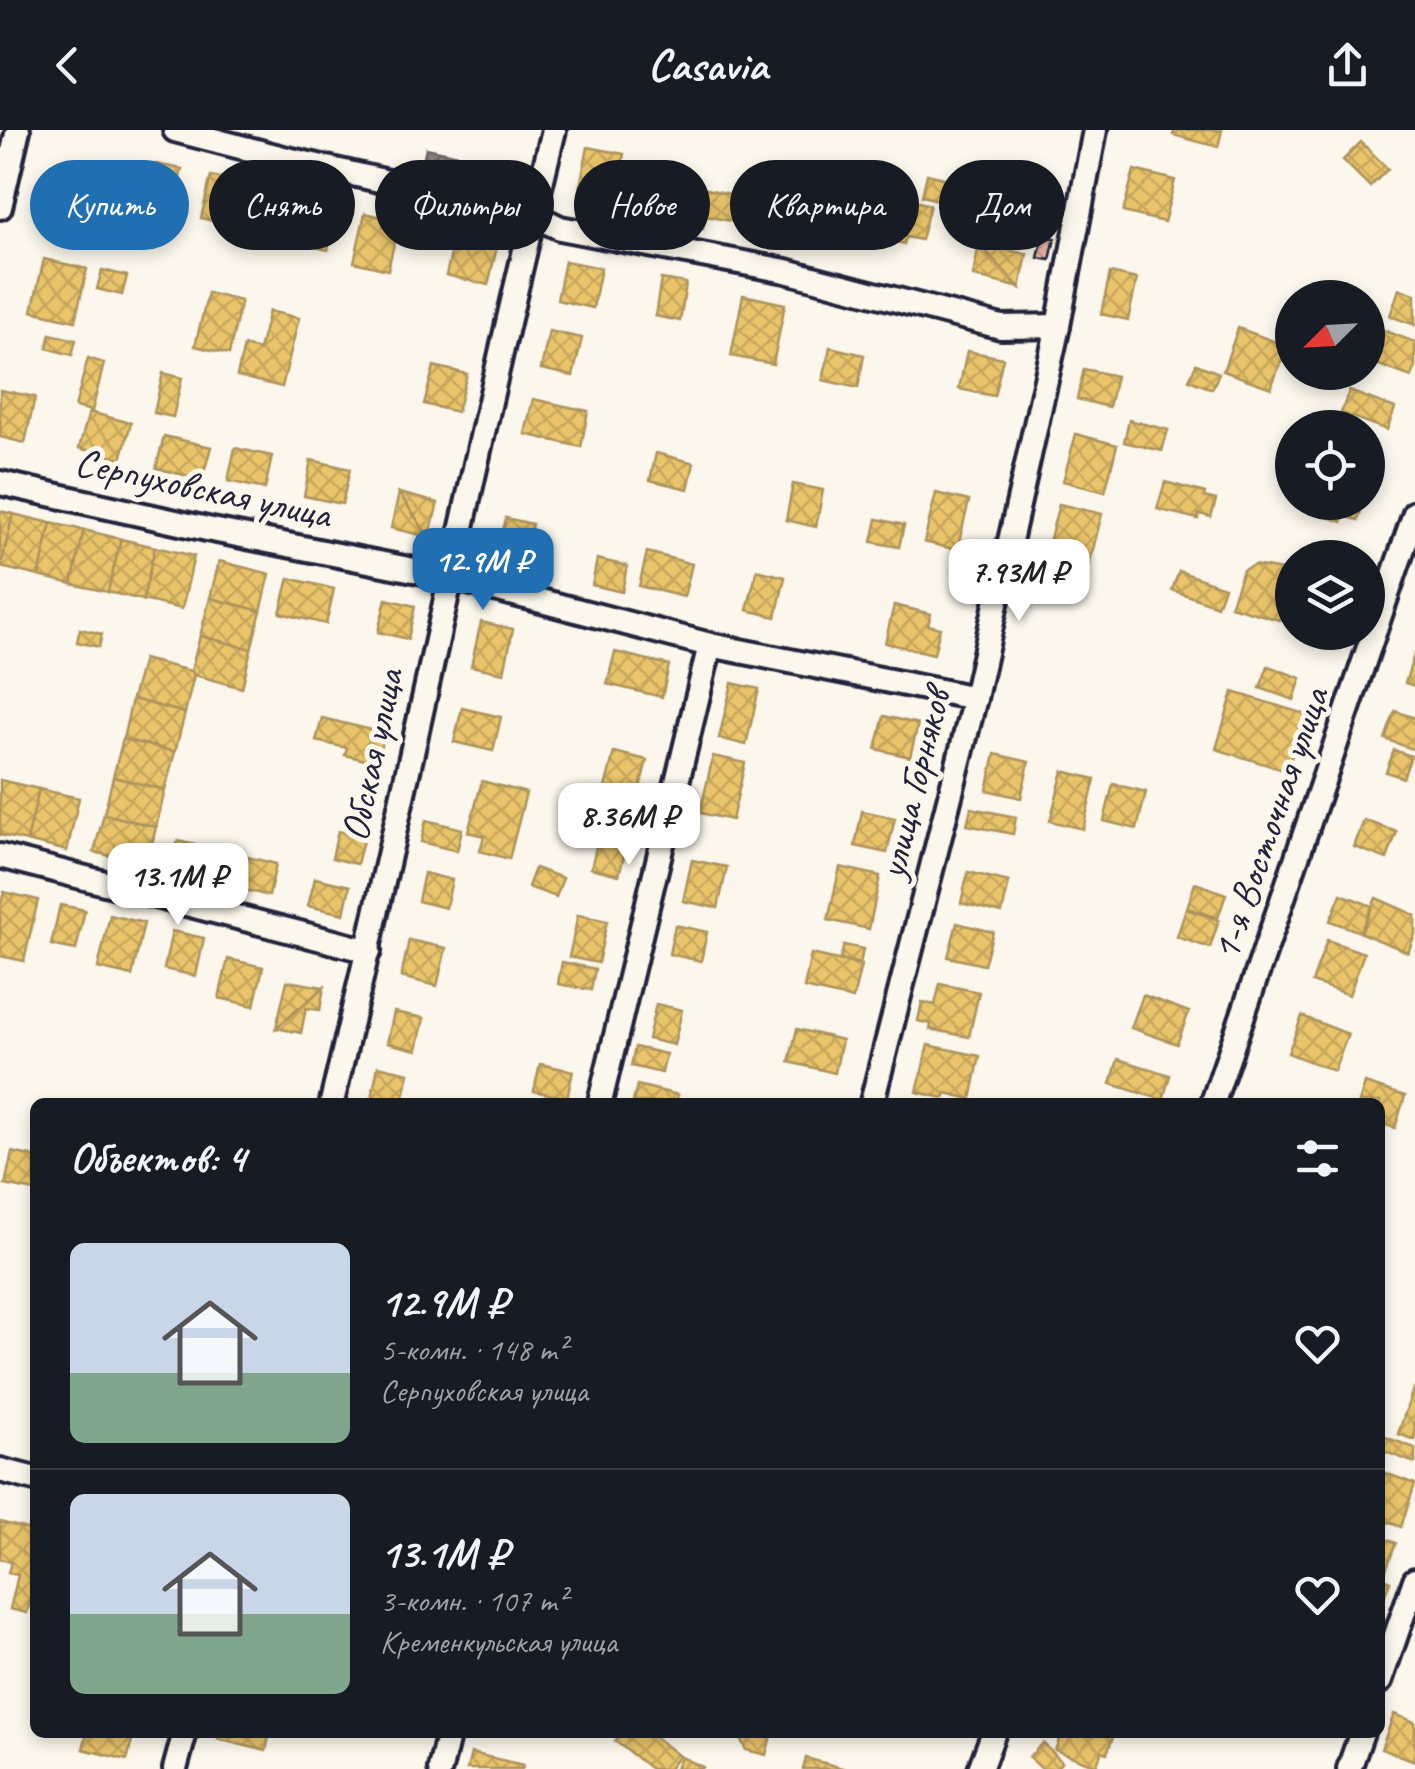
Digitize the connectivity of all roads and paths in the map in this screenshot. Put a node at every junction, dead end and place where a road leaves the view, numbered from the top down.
1 (18, 130) edge
2 (175, 130) edge
3 (554, 130) edge
4 (1095, 130) edge
5 (547, 160) edge
6 (375, 180) edge
7 (0, 207) edge
8 (554, 225) edge
9 (525, 250) edge
10 (1058, 326) junction
11 (0, 483) edge
12 (1415, 513) edge
13 (449, 577) junction
14 (710, 645) junction
15 (975, 698) junction
16 (0, 856) edge
17 (369, 951) junction
18 (333, 1098) edge
19 (601, 1098) edge
20 (873, 1098) edge
21 (1214, 1098) edge
22 (0, 1470) edge
23 (30, 1479) edge
24 (1415, 1580) edge
25 (1385, 1667) edge
26 (183, 1738) edge
27 (448, 1738) edge
28 (992, 1738) edge
29 (1360, 1738) edge
30 (176, 1769) edge
31 (440, 1769) edge
32 (980, 1769) edge
33 (1350, 1769) edge

1 - 7 street
2 - 6 street
3 - 5 street, Обская улица
4 - 10 street, улица Горняков
8 - 10 street
9 - 13 street, Обская улица
10 - 15 street, улица Горняков
11 - 13 street, Серпуховская улица
12 - 21 street, 1-я Восточная улица
13 - 14 street, Серпуховская улица
13 - 17 street, Обская улица
14 - 15 street, Серпуховская улица
14 - 19 street
15 - 20 street, улица Горняков
16 - 17 street
17 - 18 street, Обская улица
22 - 23 street
24 - 25 street
26 - 30 street
27 - 31 street
28 - 32 street
29 - 33 street

